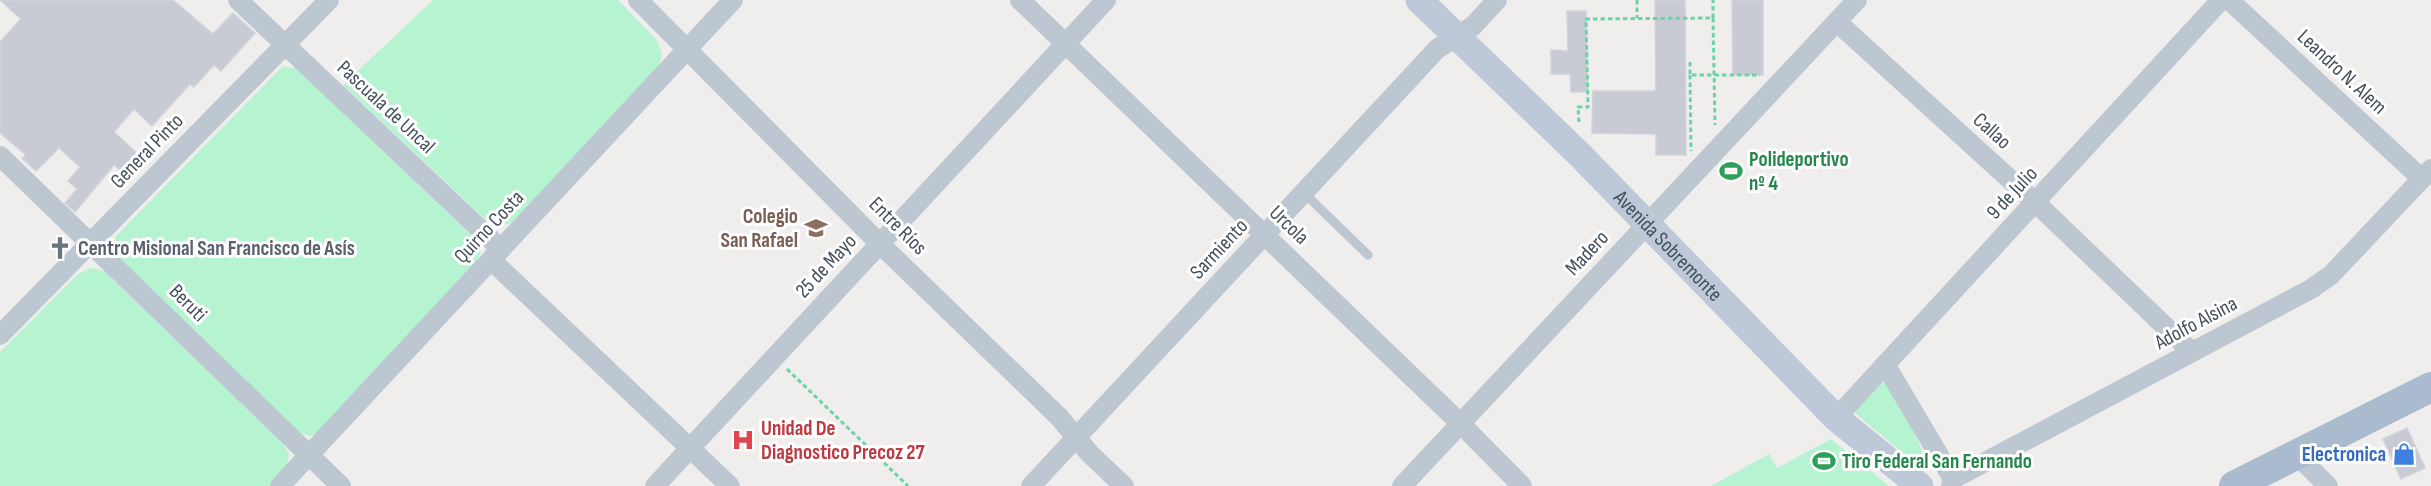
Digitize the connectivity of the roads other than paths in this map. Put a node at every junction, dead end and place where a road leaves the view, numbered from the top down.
1 (238, 0) edge
2 (329, 0) edge
3 (638, 0) edge
4 (733, 0) edge
5 (1020, 0) edge
6 (1106, 0) edge
7 (1419, 0) edge
8 (1497, 0) edge
9 (1857, 0) edge
10 (2221, 0) edge
11 (2229, 0) edge
12 (1837, 22) junction
13 (1455, 36) junction
14 (285, 44) junction
15 (1066, 44) junction
16 (687, 49) junction
17 (0, 156) edge
18 (2427, 174) edge
19 (1304, 193) junction
20 (2036, 203) junction
21 (1648, 224) junction
22 (1265, 234) junction
23 (92, 242) junction
24 (880, 244) junction
25 (496, 254) junction
26 (1368, 255) dead end
27 (0, 335) edge
28 (2192, 352) junction
29 (1885, 364) junction
30 (2431, 387) edge
31 (1836, 418) junction
32 (1460, 423) junction
33 (1076, 438) junction
34 (690, 448) junction
35 (2296, 454) junction
36 (308, 456) junction
37 (1952, 482) edge
38 (280, 486) edge
39 (341, 486) edge
40 (655, 486) edge
41 (730, 486) edge
42 (1031, 486) edge
43 (1124, 486) edge
44 (1402, 486) edge
45 (1522, 486) edge
46 (1920, 486) edge
47 (2234, 486) edge
48 (2328, 486) edge

1 - 14 street, Pascuala de Uncal
2 - 14 street, General Pinto
3 - 16 street, Entre Ríos
4 - 16 street, Quirno Costa
5 - 15 street, Urcola
6 - 15 street, 25 de Mayo
7 - 13 main road, Avenida Sobremonte
8 - 13 street, Sarmiento
9 - 12 street, Madero
10 - 20 street, 9 de Julio
11 - 18 street, Leandro N. Alem
12 - 20 street, Callao
12 - 21 street, Madero
13 - 19 street, Sarmiento
13 - 21 main road, Avenida Sobremonte
14 - 23 street, General Pinto
14 - 25 street, Pascuala de Uncal
15 - 22 street, Urcola
15 - 24 street, 25 de Mayo
16 - 24 street, Entre Ríos
16 - 25 street, Quirno Costa
17 - 23 street, Beruti
18 - 28 street, Adolfo Alsina
19 - 22 street, Sarmiento
19 - 26 lane
20 - 28 street, Callao
20 - 29 street, 9 de Julio
21 - 31 main road, Avenida Sobremonte
21 - 32 street, Madero
22 - 32 street, Urcola
22 - 33 street, Sarmiento
23 - 27 street, General Pinto
23 - 36 street, Beruti
24 - 33 street, Entre Ríos
24 - 34 street, 25 de Mayo
25 - 34 street, Pascuala de Uncal
25 - 36 street, Quirno Costa
28 - 37 street, Adolfo Alsina
29 - 31 street, 9 de Julio
29 - 37 street
30 - 35 main road
31 - 46 main road, Avenida Sobremonte
32 - 44 street, Madero
32 - 45 street, Urcola
33 - 42 street, Sarmiento
33 - 43 street, Entre Ríos
34 - 40 street, 25 de Mayo
34 - 41 street, Pascuala de Uncal
35 - 47 main road
35 - 48 street
36 - 38 street, Quirno Costa
36 - 39 street, Beruti

